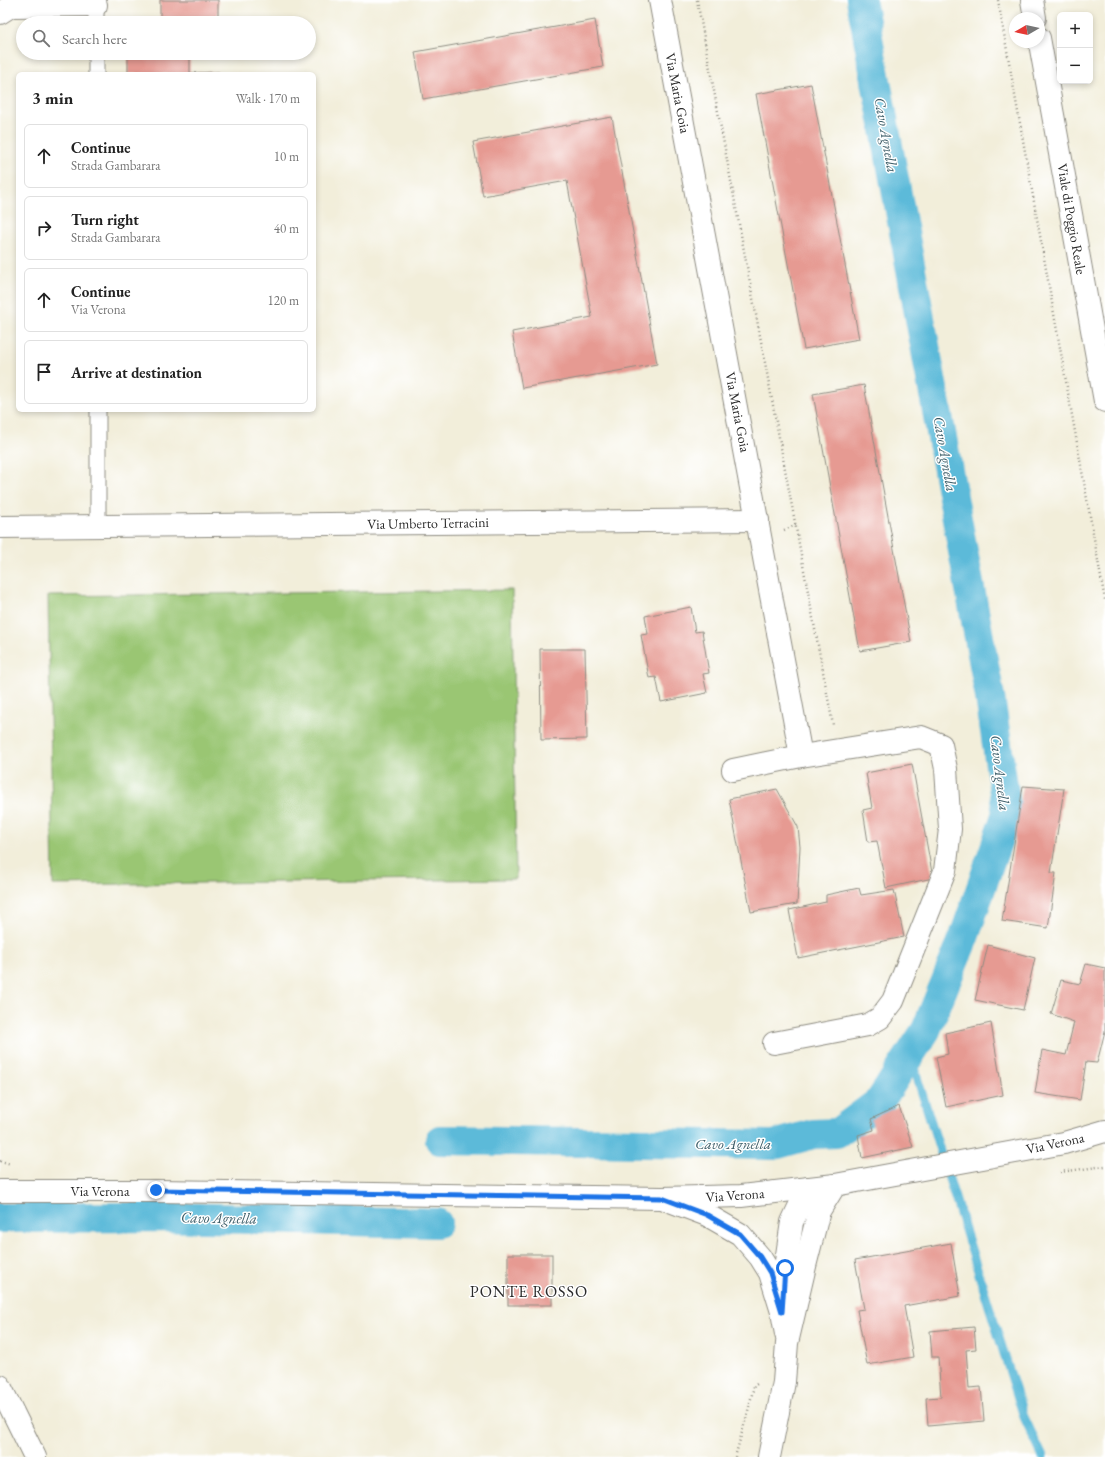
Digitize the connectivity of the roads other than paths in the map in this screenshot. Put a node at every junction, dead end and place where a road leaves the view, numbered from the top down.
1 (660, 0) edge
2 (1032, 0) edge
3 (1034, 12) edge
4 (0, 13) edge
5 (96, 14) edge
6 (1041, 48) edge
7 (96, 60) edge
8 (96, 72) edge
9 (1105, 401) edge
10 (98, 412) edge
11 (758, 520) junction
12 (0, 527) edge
13 (98, 527) junction
14 (801, 756) junction
15 (733, 770) dead end
16 (774, 1043) dead end
17 (1105, 1131) edge
18 (835, 1185) junction
19 (808, 1188) junction
20 (0, 1190) edge
21 (662, 1198) junction
22 (782, 1312) junction
23 (787, 1343) junction
24 (0, 1386) edge
25 (35, 1457) edge
26 (769, 1457) edge

1 - 11 street, Via Maria Goia
2 - 3 street
4 - 5 street
6 - 9 street, Viale di Poggio Reale
7 - 8 lane
10 - 13 lane
11 - 13 street, Via Umberto Terracini
11 - 14 street, Via Maria Goia
12 - 13 street, Via Umberto Terracini
14 - 15 street
14 - 16 street
17 - 18 street, Via Verona
18 - 19 street, Via Verona
18 - 23 street
19 - 21 street, Via Verona
19 - 22 street
20 - 21 street, Via Verona
21 - 22 street
22 - 23 street
23 - 26 street
24 - 25 street

